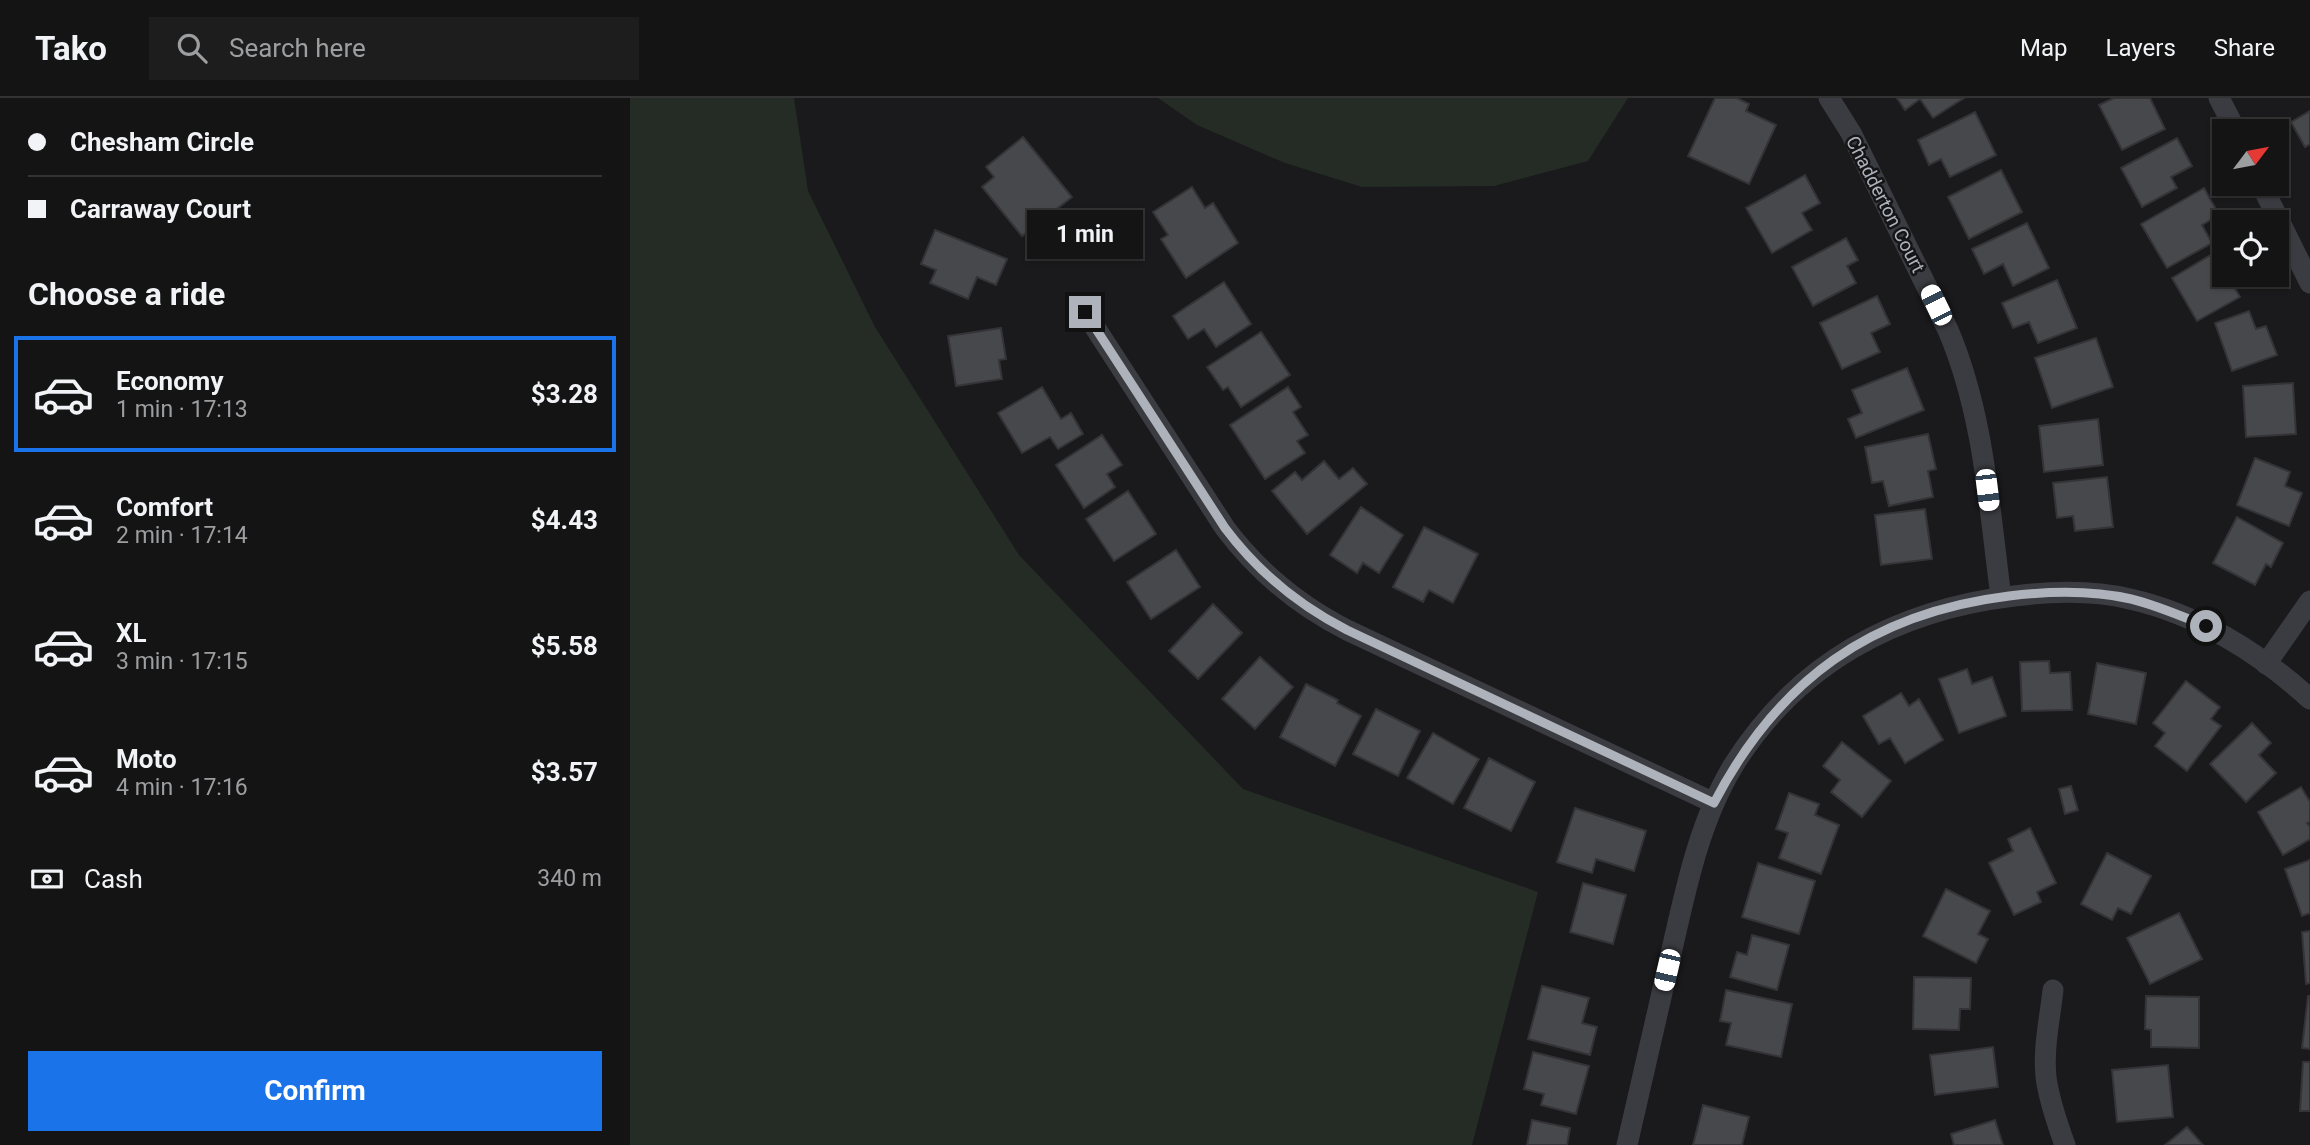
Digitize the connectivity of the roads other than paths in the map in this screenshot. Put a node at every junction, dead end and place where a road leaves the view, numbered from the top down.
1 (1829, 98) edge
2 (2219, 98) edge
3 (2230, 119) edge
4 (2267, 196) edge
5 (2310, 283) edge
6 (1085, 312) dead end
7 (2001, 597) junction
8 (2310, 601) edge
9 (2266, 664) junction
10 (2310, 699) edge
11 (1714, 803) junction
12 (2053, 990) dead end
13 (1627, 1145) edge
14 (2065, 1145) edge

1 - 7 street, Chadderton Court
2 - 3 street
4 - 5 street
6 - 11 street
7 - 9 street
7 - 11 street
8 - 9 street
9 - 10 street
11 - 13 street
12 - 14 street

